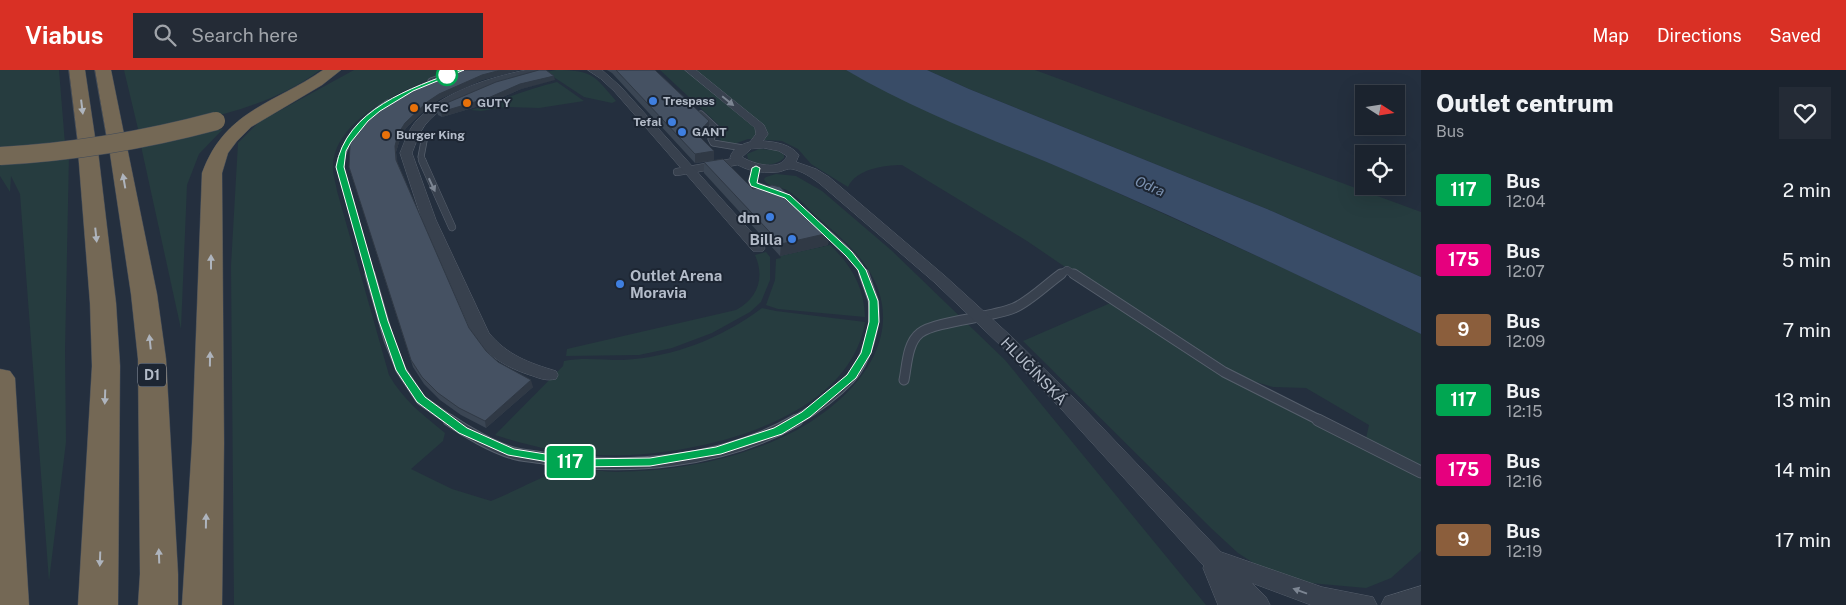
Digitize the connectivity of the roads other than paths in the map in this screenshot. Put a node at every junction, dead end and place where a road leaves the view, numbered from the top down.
1 (77, 70) edge
2 (103, 70) edge
3 (338, 70) edge
4 (462, 70) edge
5 (540, 70) edge
6 (592, 70) edge
7 (690, 70) edge
8 (327, 74) edge
9 (425, 84) edge
10 (302, 90) junction
11 (399, 96) edge
12 (695, 109) edge
13 (424, 142) dead end
14 (748, 147) junction
15 (0, 156) edge
16 (739, 161) junction
17 (789, 164) junction
18 (756, 168) junction
19 (691, 170) junction
20 (677, 172) dead end
21 (780, 192) edge
22 (815, 222) edge
23 (452, 227) dead end
24 (758, 248) dead end
25 (982, 318) junction
26 (549, 375) dead end
27 (0, 378) edge
28 (904, 380) dead end
29 (1421, 472) edge
30 (1211, 558) junction
31 (1421, 597) edge
32 (9, 605) edge
33 (98, 605) edge
34 (158, 605) edge
35 (202, 605) edge
36 (1231, 605) edge
37 (1257, 605) edge
38 (1364, 605) edge
39 (1394, 605) edge

1 -> 33 highway
34 -> 2 highway, D1
3 - 8 street
4 - 9 lane
5 - 26 street
6 - 19 street
7 -> 14 street
8 - 10 highway
10 - 15 highway, bridge
35 -> 10 highway
11 - 22 lane
12 - 14 lane
13 -> 23 lane
14 - 16 street
14 - 17 street
16 - 18 street, HLUČÍNSKÁ
16 - 19 lane
17 - 18 street, HLUČÍNSKÁ
17 - 25 street, HLUČÍNSKÁ
18 - 21 lane
19 - 20 lane
19 - 24 street
25 - 28 lane
25 - 29 lane
25 - 30 street, HLUČÍNSKÁ
27 - 32 highway
30 - 36 street
30 - 37 street, HLUČÍNSKÁ
38 -> 30 street
31 - 39 street

